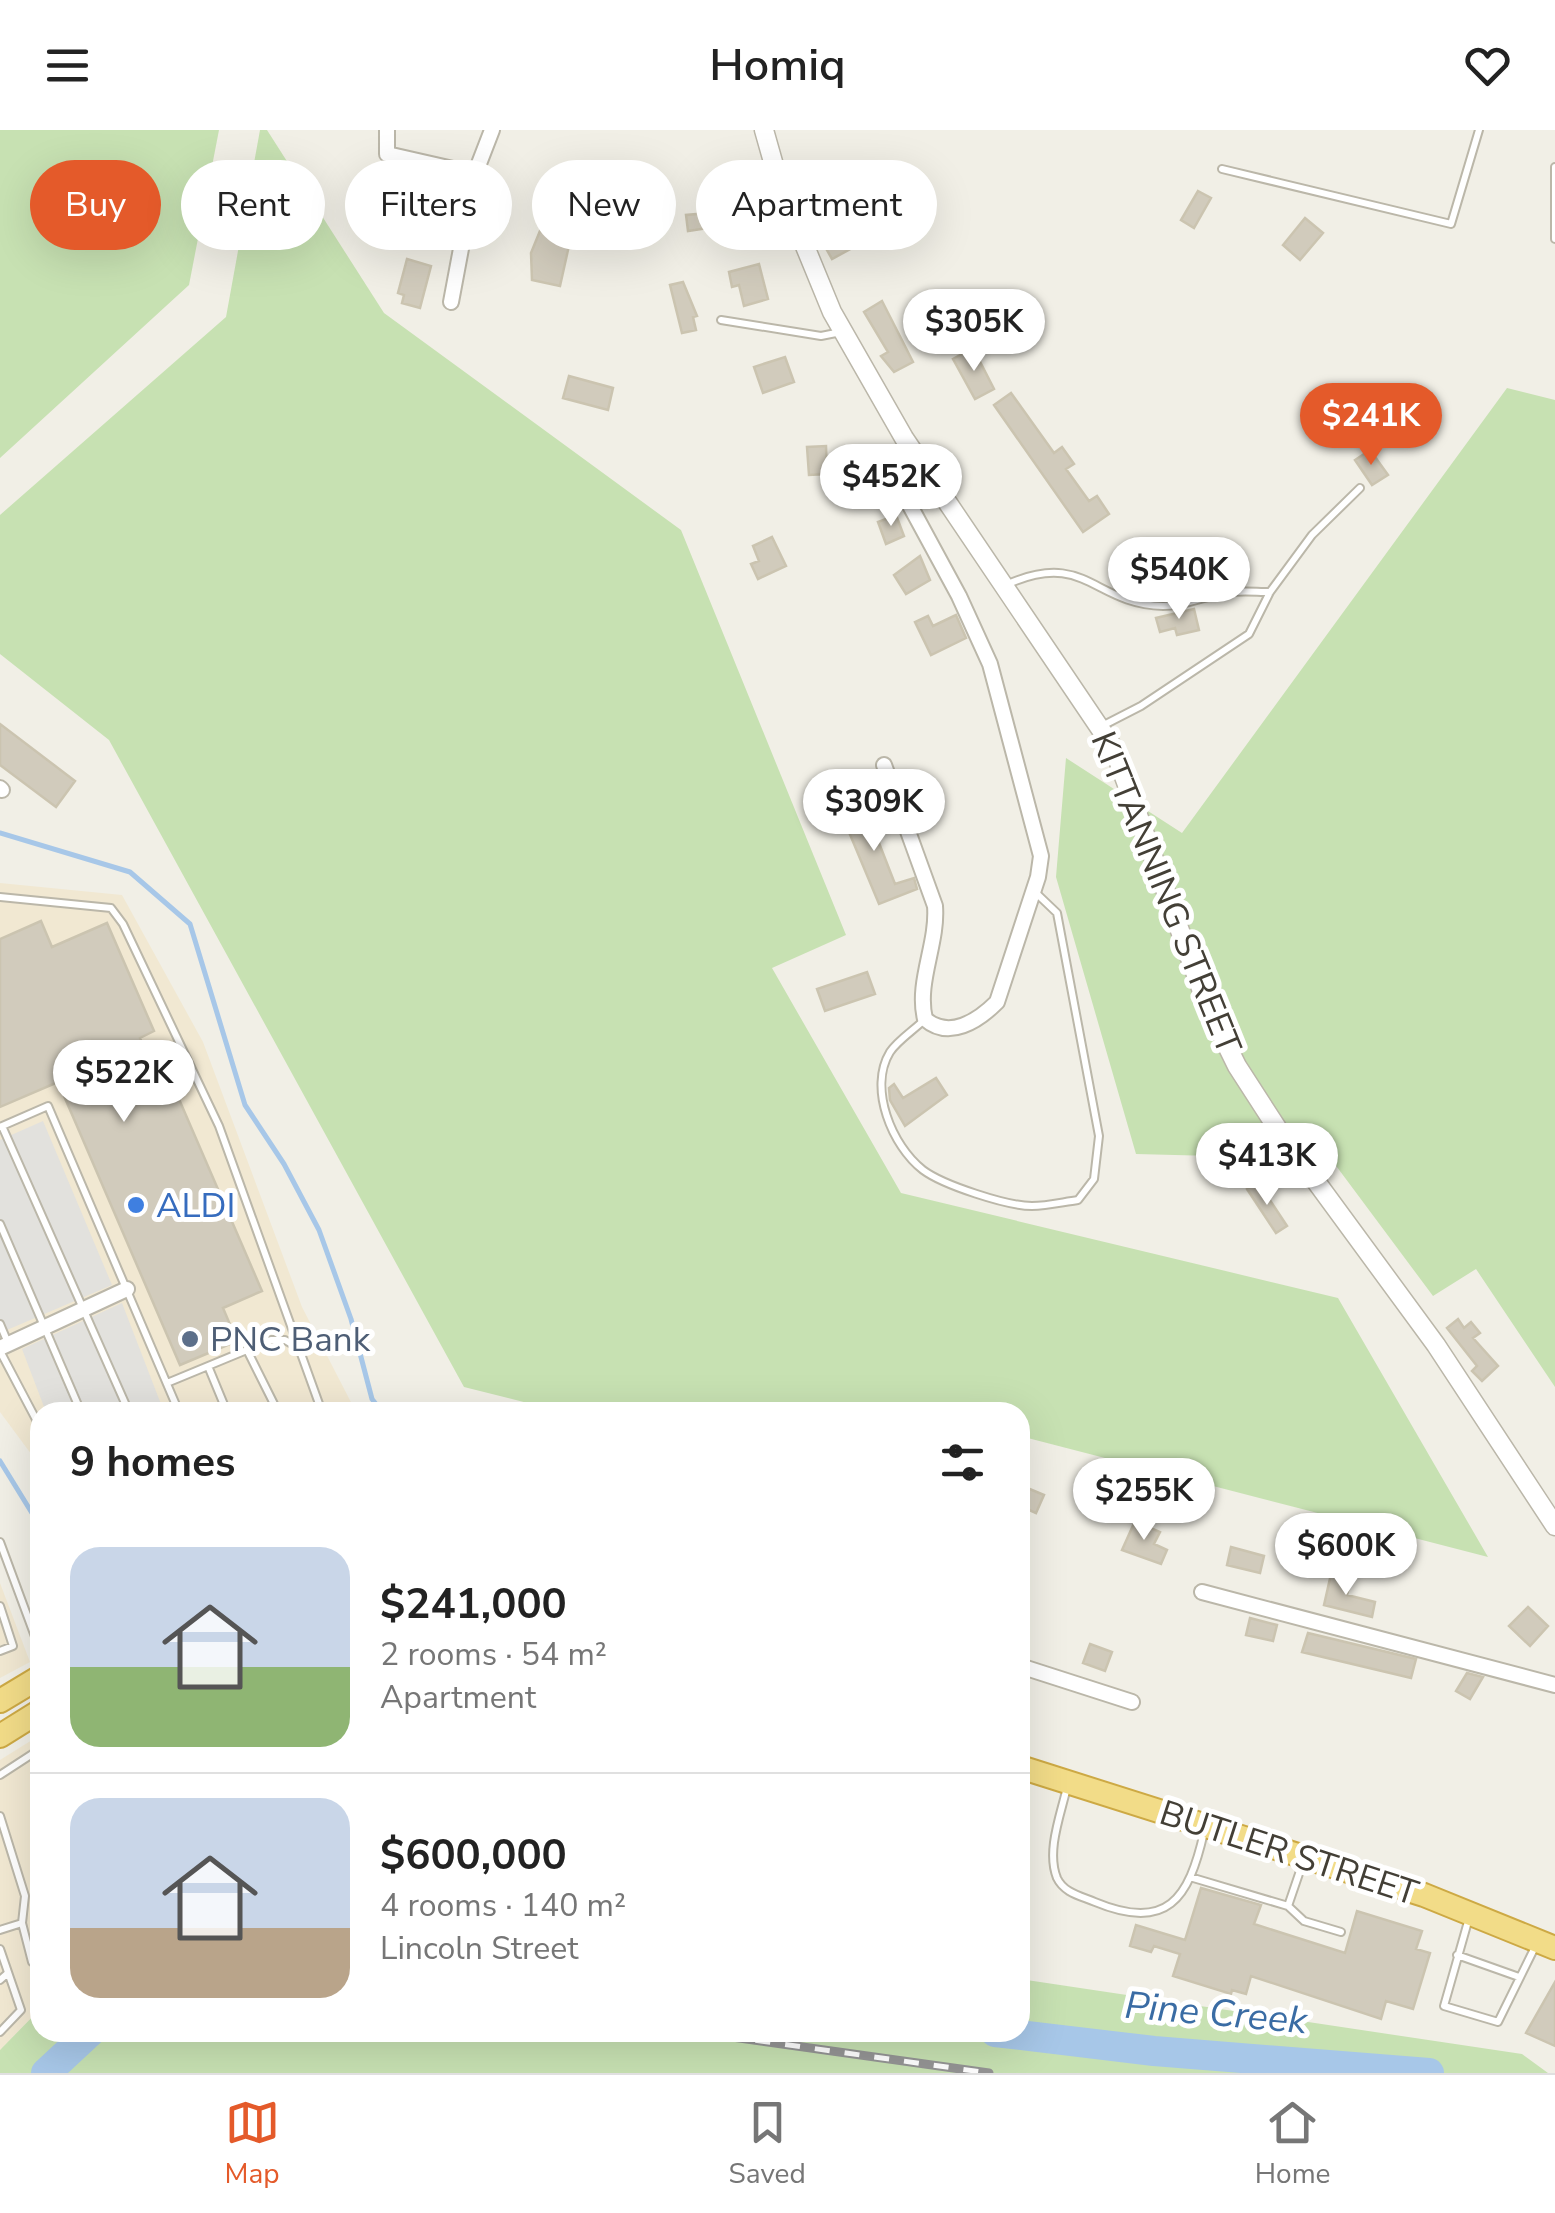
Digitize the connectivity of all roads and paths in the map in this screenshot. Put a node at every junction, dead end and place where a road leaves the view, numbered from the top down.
1 (387, 130) edge
2 (492, 130) edge
3 (764, 130) edge
4 (1479, 130) edge
5 (414, 160) edge
6 (481, 160) edge
7 (1555, 167) edge
8 (1222, 169) dead end
9 (1555, 239) edge
10 (461, 250) edge
11 (451, 302) dead end
12 (721, 320) dead end
13 (843, 332) junction
14 (911, 447) junction
15 (1360, 488) dead end
16 (1005, 585) junction
17 (1270, 592) junction
18 (1100, 727) junction
19 (884, 765) dead end
20 (1034, 891) junction
21 (0, 897) edge
22 (925, 1020) junction
23 (1, 1126) edge
24 (0, 1224) edge
25 (128, 1289) junction
26 (84, 1308) junction
27 (0, 1324) edge
28 (44, 1326) junction
29 (3, 1347) edge
30 (296, 1347) junction
31 (247, 1350) junction
32 (208, 1366) junction
33 (166, 1383) junction
34 (76, 1402) edge
35 (125, 1402) edge
36 (175, 1402) edge
37 (224, 1402) edge
38 (274, 1402) edge
39 (318, 1402) edge
40 (30, 1405) edge
41 (1555, 1526) edge
42 (0, 1542) edge
43 (1202, 1592) dead end
44 (0, 1606) edge
45 (30, 1623) edge
46 (0, 1651) edge
47 (1030, 1669) edge
48 (30, 1684) edge
49 (1555, 1686) edge
50 (0, 1701) edge
51 (1132, 1702) dead end
52 (30, 1716) edge
53 (0, 1736) edge
54 (30, 1756) edge
55 (1030, 1770) edge
56 (0, 1775) edge
57 (1068, 1783) junction
58 (0, 1816) edge
59 (1206, 1826) junction
60 (1304, 1857) junction
61 (1190, 1877) junction
62 (1288, 1906) junction
63 (1471, 1912) junction
64 (22, 1923) junction
65 (0, 1930) edge
66 (1341, 1932) dead end
67 (1547, 1944) edge
68 (0, 1949) edge
69 (30, 1954) edge
70 (1457, 1955) junction
71 (8, 1973) junction
72 (1519, 1977) junction
73 (0, 1980) edge
74 (0, 2032) edge

1 - 5 street
2 - 6 street
3 - 13 street, KITTANNING STREET
4 - 8 lane
7 - 9 lane
10 - 11 street
12 - 13 lane
13 - 14 street, KITTANNING STREET
14 - 16 street, KITTANNING STREET
14 - 20 street
15 - 17 lane
16 - 17 lane
16 - 18 street, KITTANNING STREET
17 - 18 lane
18 - 41 street, KITTANNING STREET
19 - 22 street
20 - 22 street
20 - 22 lane
21 - 30 lane
23 - 25 lane
23 - 26 lane
24 - 28 lane
25 - 26 street
25 - 33 lane
26 - 28 street
26 - 35 lane
27 - 29 lane
28 - 29 street
28 - 34 lane
29 - 40 lane
30 - 31 lane
30 - 39 lane
31 - 32 lane
31 - 38 lane
32 - 33 lane
32 - 37 lane
33 - 36 lane
42 - 45 lane
43 - 49 street
44 - 46 lane
47 - 51 street
48 - 50 highway
52 - 53 highway
54 - 56 lane
55 - 57 highway, BUTLER STREET
57 - 59 highway, BUTLER STREET
57 - 61 lane
58 - 64 lane
59 - 60 highway, BUTLER STREET
59 - 61 lane
60 - 62 lane
60 - 63 highway, BUTLER STREET
61 - 62 lane
62 - 66 lane
63 - 67 highway, BUTLER STREET
63 - 70 lane
64 - 65 lane
64 - 69 lane
67 - 72 lane
68 - 71 lane
70 - 72 lane
70 - 72 lane
71 - 73 lane
71 - 74 lane

